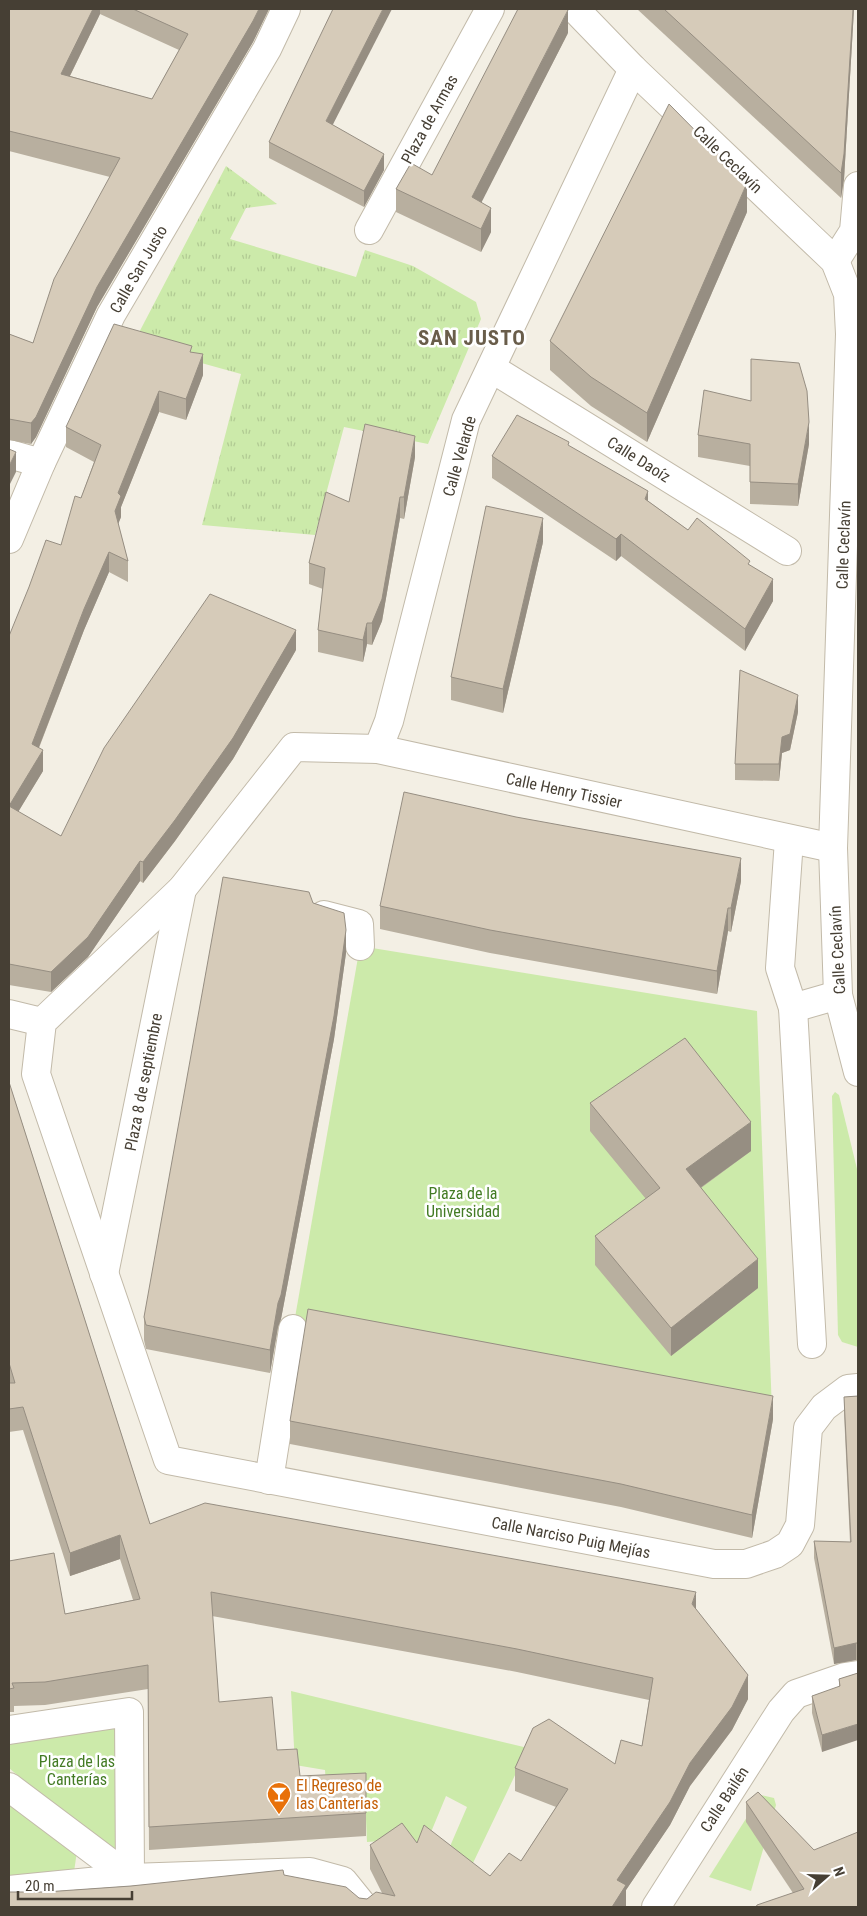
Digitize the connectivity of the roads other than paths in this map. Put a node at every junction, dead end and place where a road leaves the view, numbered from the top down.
1 (286, 9) edge
2 (490, 9) edge
3 (575, 9) edge
4 (633, 69) junction
5 (858, 186) edge
6 (368, 230) dead end
7 (835, 261) junction
8 (491, 368) junction
9 (9, 454) edge
10 (41, 463) junction
11 (9, 539) edge
12 (787, 551) dead end
13 (294, 747) joint
14 (378, 749) junction
15 (789, 840) junction
16 (833, 848) junction
17 (182, 889) junction
18 (324, 914) edge
19 (360, 946) dead end
20 (838, 996) junction
21 (793, 1008) junction
22 (9, 1014) edge
23 (42, 1022) junction
24 (858, 1072) edge
25 (104, 1276) junction
26 (293, 1329) dead end
27 (812, 1344) dead end
28 (858, 1388) edge
29 (269, 1480) junction
30 (858, 1675) edge
31 (9, 1730) edge
32 (9, 1787) edge
33 (130, 1878) junction
34 (9, 1890) edge
35 (364, 1907) edge
36 (656, 1907) edge

1 - 10 street, Calle San Justo
2 - 6 street, Plaza de Armas
3 - 4 street, Calle Ceclavín
4 - 7 street, Calle Ceclavín
4 - 8 street, Calle Velarde
5 - 7 street
7 - 16 street, Calle Ceclavín
8 - 12 street, Calle Daoíz
8 - 14 street, Calle Velarde
9 - 10 street
10 - 11 street, Calle San Justo
13 - 14 street, Calle Henry Tissier
13 - 17 street, Plaza 8 de septiembre
14 - 15 street, Calle Henry Tissier
15 - 16 street, Calle Henry Tissier
15 - 21 street
16 - 20 street, Calle Ceclavín
17 - 23 street, Plaza 8 de septiembre
17 - 25 street, Plaza 8 de septiembre
18 - 19 street
20 - 21 street
20 - 24 street, Calle Ceclavín
21 - 27 street
22 - 23 street
23 - 25 street
25 - 29 street, Calle Narciso Puig Mejías
26 - 29 street
28 - 29 street, Calle Narciso Puig Mejías
30 - 36 street, Calle Bailén
31 - 33 street
32 - 33 street
33 - 34 street
33 - 35 street

